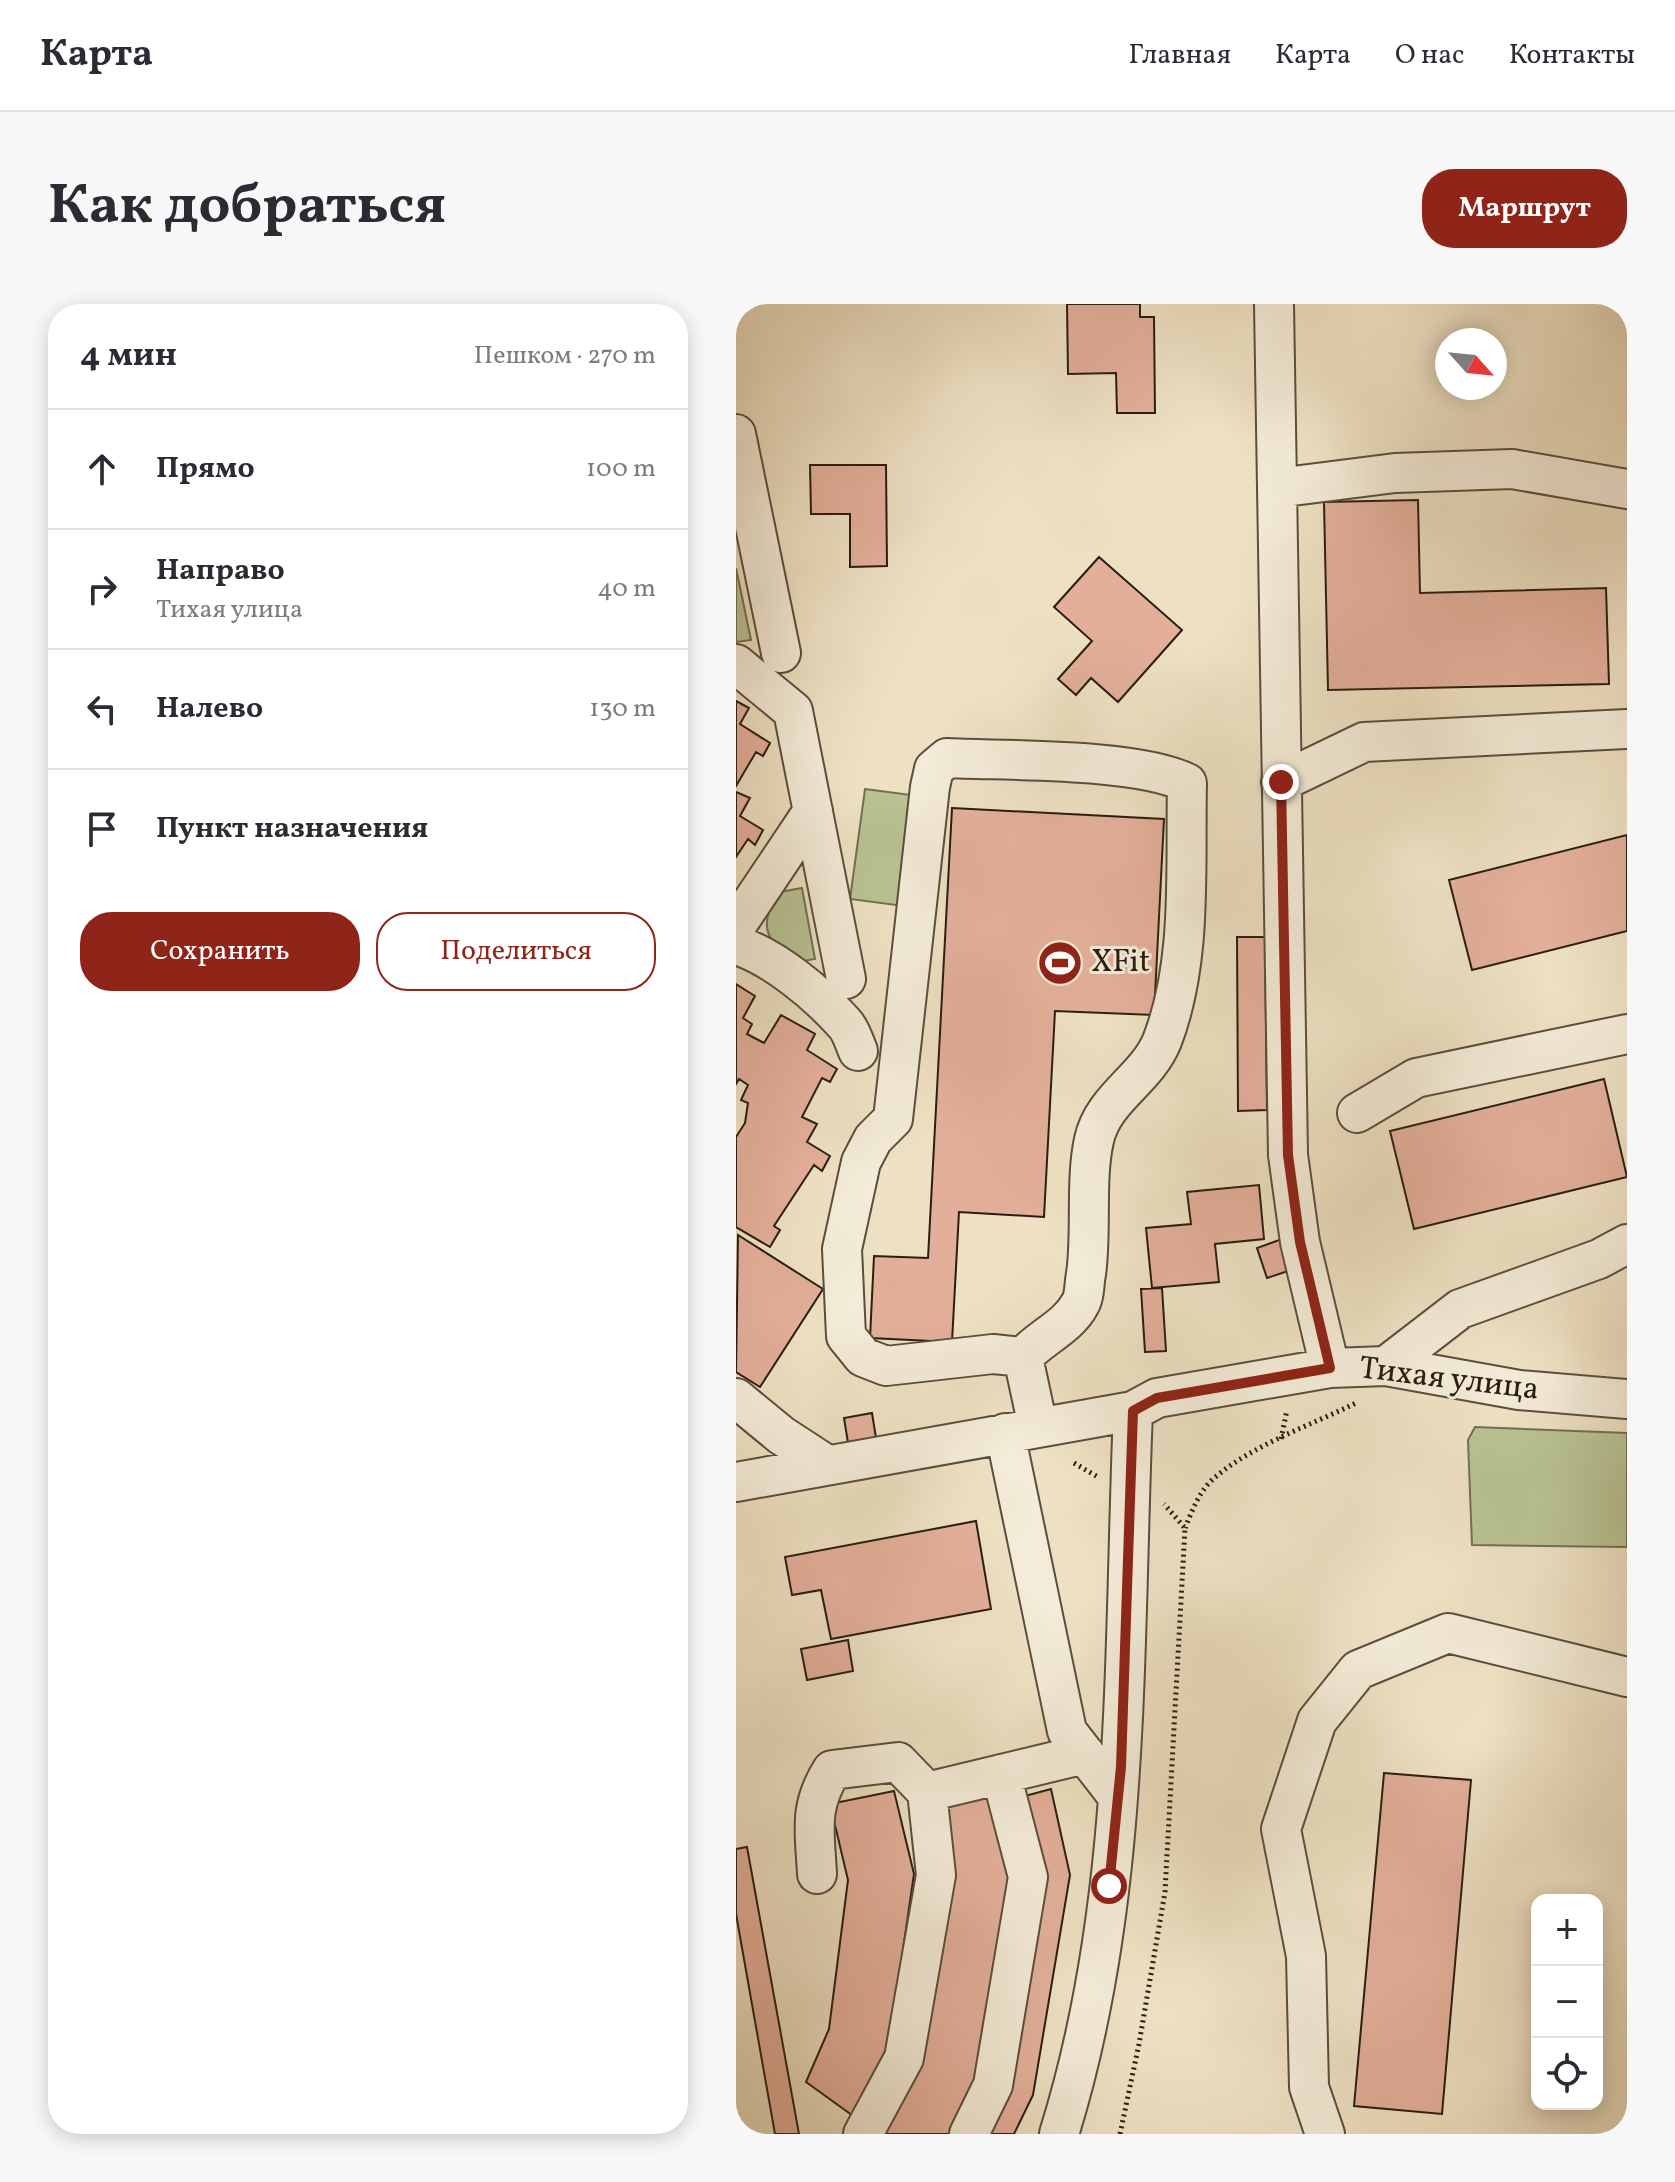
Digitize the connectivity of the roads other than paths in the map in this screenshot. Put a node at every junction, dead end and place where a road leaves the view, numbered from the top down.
1 (1274, 304) edge
2 (736, 434) edge
3 (1277, 488) junction
4 (1627, 489) edge
5 (742, 493) edge
6 (781, 653) dead end
7 (736, 664) edge
8 (1627, 729) edge
9 (1281, 782) junction
10 (813, 811) junction
11 (736, 926) edge
12 (736, 945) edge
13 (846, 979) dead end
14 (1627, 1034) edge
15 (858, 1051) dead end
16 (1357, 1113) dead end
17 (1627, 1244) edge
18 (1023, 1357) junction
19 (1330, 1368) junction
20 (1397, 1368) junction
21 (736, 1398) edge
22 (1627, 1399) edge
23 (1133, 1411) junction
24 (1022, 1430) junction
25 (827, 1465) junction
26 (736, 1482) edge
27 (1627, 1677) edge
28 (1085, 1754) junction
29 (1001, 1774) junction
30 (927, 1792) junction
31 (1118, 1797) junction
32 (817, 1874) dead end
33 (863, 2134) edge
34 (969, 2134) edge
35 (1059, 2134) edge
36 (1325, 2134) edge

1 - 3 street
2 - 5 street
3 - 4 street
3 - 9 street
5 - 6 street
7 - 10 street
8 - 9 street
9 - 19 street
10 - 11 street
10 - 13 street
12 - 15 street
14 - 16 street
17 - 20 street
18 - 18 street
18 - 24 street
19 - 20 street, Тихая улица
19 - 23 street, Тихая улица
20 - 22 street, Тихая улица
21 - 25 street
23 - 24 street, Тихая улица
23 - 31 street
24 - 25 street, Тихая улица
24 - 28 street
25 - 26 street, Тихая улица
27 - 36 street
28 - 29 street
28 - 31 street
29 - 30 street
29 - 34 street
30 - 32 street
30 - 33 street
31 - 35 street

